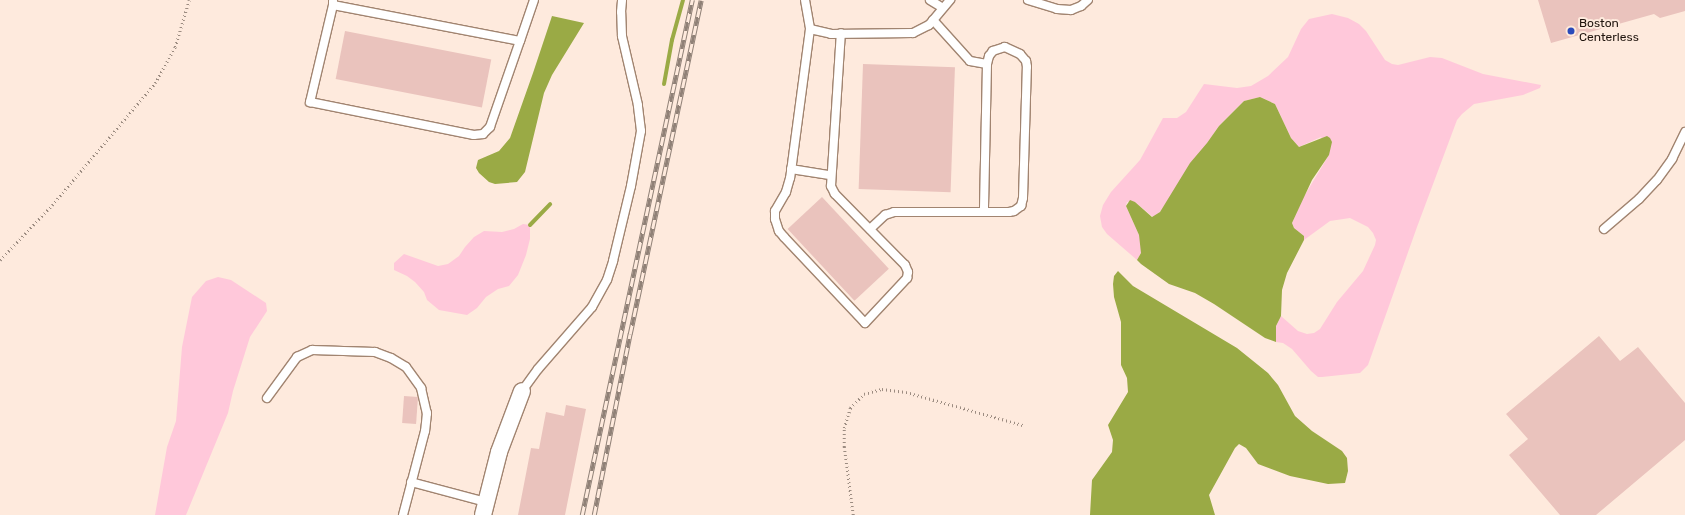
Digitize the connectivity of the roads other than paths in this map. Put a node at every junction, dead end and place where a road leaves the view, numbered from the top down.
1 (534, 0) edge
2 (622, 0) edge
3 (930, 0) edge
4 (950, 0) edge
5 (1028, 0) edge
6 (1088, 0) edge
7 (806, 1) edge
8 (333, 2) edge
9 (943, 8) junction
10 (933, 20) junction
11 (810, 29) junction
12 (841, 33) junction
13 (520, 41) junction
14 (987, 64) junction
15 (1685, 132) edge
16 (791, 169) junction
17 (830, 175) junction
18 (984, 211) junction
19 (870, 229) junction
20 (1604, 229) dead end
21 (522, 391) joint
22 (267, 398) dead end
23 (411, 482) junction
24 (484, 509) edge
25 (403, 515) edge

1 - 13 lane
2 - 21 lane
3 - 9 lane
4 - 9 lane
5 - 6 lane
7 - 11 lane
8 - 13 lane
8 - 13 lane
9 - 10 lane
10 - 12 lane
10 - 14 lane
11 - 12 lane
11 - 16 lane
12 - 17 lane
14 - 18 lane
14 - 18 lane
15 - 20 lane
16 - 17 lane
16 - 19 lane
17 - 19 lane
18 - 19 lane
21 - 24 street
22 - 23 lane
23 - 24 lane
23 - 25 lane

